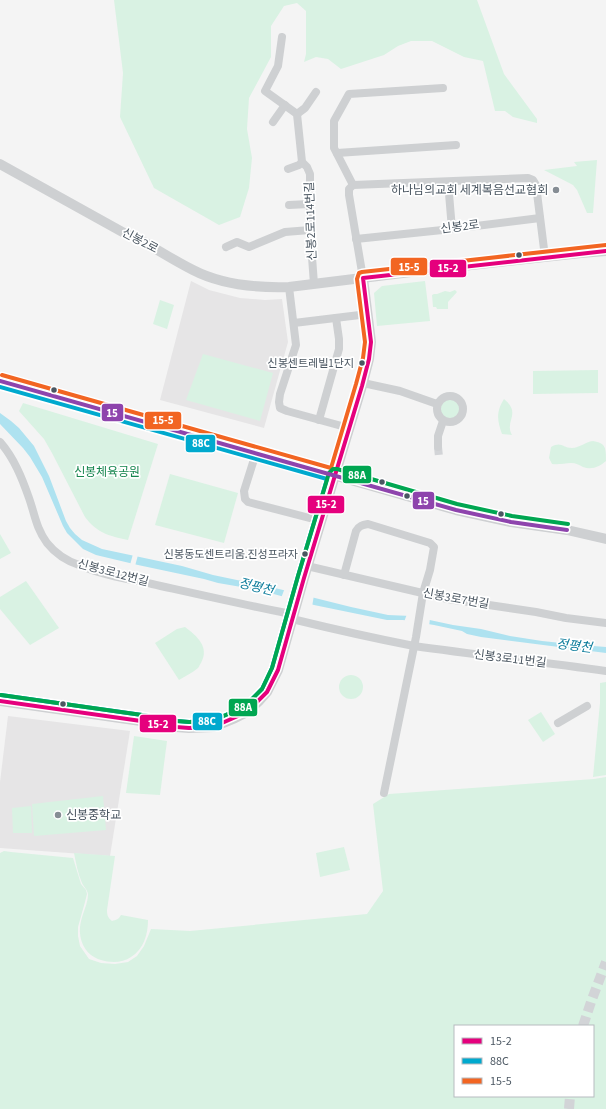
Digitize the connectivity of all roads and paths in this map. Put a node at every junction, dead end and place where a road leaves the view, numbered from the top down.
1 (282, 38) dead end
2 (443, 88) dead end
3 (316, 92) dead end
4 (285, 105) junction
5 (297, 114) junction
6 (273, 122) dead end
7 (456, 145) dead end
8 (337, 153) junction
9 (302, 162) junction
10 (0, 164) edge
11 (288, 169) dead end
12 (448, 182) junction
13 (353, 185) junction
14 (309, 204) junction
15 (289, 205) dead end
16 (540, 218) junction
17 (452, 229) junction
18 (310, 230) junction
19 (356, 238) junction
20 (226, 247) dead end
21 (606, 251) edge
22 (545, 257) junction
23 (363, 278) junction
24 (314, 284) junction
25 (289, 287) junction
26 (368, 314) junction
27 (336, 318) junction
28 (294, 323) junction
29 (0, 381) edge
30 (363, 382) junction
31 (437, 404) junction
32 (320, 420) junction
33 (443, 421) junction
34 (349, 428) junction
35 (0, 442) edge
36 (438, 447) tunnel mouth
37 (256, 453) junction
38 (335, 475) junction
39 (321, 522) junction
40 (606, 539) edge
41 (307, 566) junction
42 (344, 575) junction
43 (423, 593) junction
44 (294, 615) junction
45 (606, 623) edge
46 (414, 646) junction
47 (606, 671) edge
48 (0, 701) edge
49 (587, 706) dead end
50 (558, 723) dead end
51 (384, 793) dead end

1 - 4 street
2 - 8 street
3 - 5 street
4 - 5 street
4 - 6 street
5 - 9 street, 신봉2로114번길
7 - 8 street
8 - 13 street
9 - 11 street
9 - 14 street, 신봉2로114번길
10 - 25 street, 신봉2로
12 - 13 street
12 - 16 street
12 - 17 street
13 - 19 street
14 - 15 street
14 - 18 street, 신봉2로114번길
16 - 17 street, 신봉2로
16 - 22 street
17 - 19 street, 신봉2로
18 - 20 street
18 - 24 street, 신봉2로114번길
19 - 23 street
21 - 22 street, 신봉2로
22 - 23 street, 신봉2로
23 - 24 street, 신봉2로
23 - 26 street
24 - 25 street, 신봉2로
25 - 28 street
26 - 27 street
26 - 30 street
27 - 28 street
27 - 32 street
28 - 32 street
29 - 37 street
30 - 31 street
30 - 34 street
31 - 33 street
31 - 33 street
32 - 34 street
33 - 36 street
34 - 38 street
35 - 44 street, 신봉3로12번길
37 - 38 street
37 - 39 street
38 - 39 street
38 - 40 street
39 - 41 street
41 - 42 street, 신봉3로7번길
41 - 44 street
42 - 43 street, 신봉3로7번길
42 - 43 street
43 - 45 street, 신봉3로7번길
43 - 46 street
44 - 46 street, 신봉3로11번길
44 - 48 street
46 - 47 street, 신봉3로11번길
46 - 51 street
49 - 50 street

